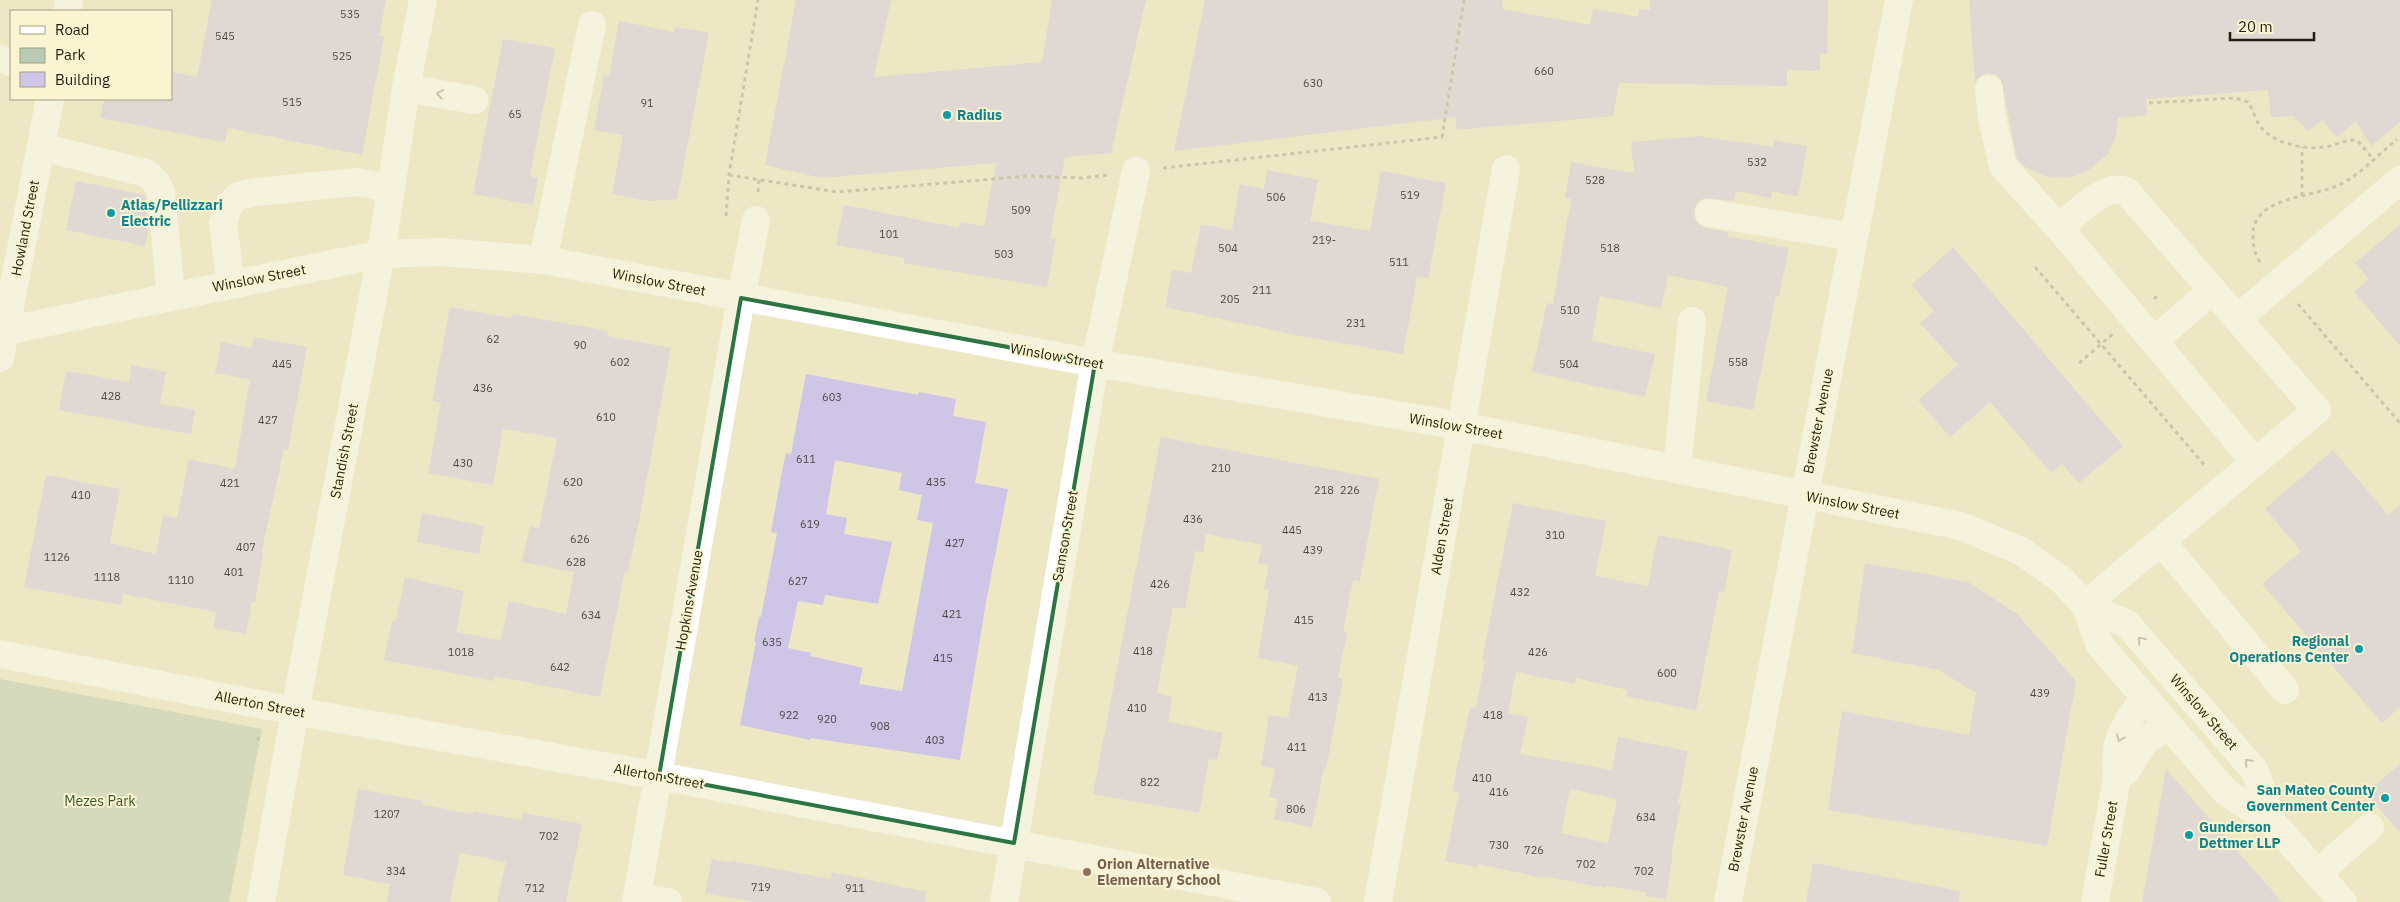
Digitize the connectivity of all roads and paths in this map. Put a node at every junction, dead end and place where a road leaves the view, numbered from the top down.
1 (423, 0) edge
2 (758, 0) edge
3 (1464, 0) edge
4 (1899, 0) edge
5 (592, 25) dead end
6 (406, 88) junction
7 (1989, 89) dead end
8 (50, 100) edge
9 (474, 100) dead end
10 (2149, 102) dead end
11 (41, 147) junction
12 (2302, 147) junction
13 (2373, 159) dead end
14 (1506, 169) dead end
15 (1136, 171) junction
16 (729, 174) junction
17 (2400, 180) edge
18 (390, 188) junction
19 (2302, 196) dead end
20 (1709, 213) dead end
21 (726, 220) dead end
22 (756, 220) dead end
23 (2059, 228) junction
24 (1853, 237) junction
25 (381, 254) junction
26 (543, 260) junction
27 (2035, 267) dead end
28 (232, 284) junction
29 (2212, 290) junction
30 (171, 296) junction
31 (741, 298) junction
32 (2238, 318) junction
33 (1692, 321) dead end
34 (2119, 328) dead end
35 (2, 330) edge
36 (2154, 341) junction
37 (2101, 344) junction
38 (0, 358) edge
39 (1095, 363) junction
40 (2080, 363) dead end
41 (1461, 426) junction
42 (2255, 462) junction
43 (1678, 470) junction
44 (2211, 473) dead end
45 (1804, 496) junction
46 (2161, 541) junction
47 (2084, 605) junction
48 (0, 654) edge
49 (2285, 690) dead end
50 (2144, 696) junction
51 (295, 711) junction
52 (2168, 725) junction
53 (659, 776) junction
54 (2117, 777) junction
55 (2273, 823) junction
56 (2370, 827) dead end
57 (1014, 843) junction
58 (2318, 873) junction
59 (637, 899) edge
60 (262, 902) edge
61 (668, 902) edge
62 (1004, 902) edge
63 (1317, 902) edge
64 (1378, 902) edge
65 (1728, 902) edge
66 (2095, 902) edge
67 (2342, 902) edge

1 - 6 street, Standish Street
2 - 16 path
3 - 15 path
4 - 24 street, Brewster Avenue
5 - 26 street
9 -> 6 street
6 - 18 street, Standish Street
7 - 23 street
8 - 11 street, Howland Street
10 - 12 path
11 - 30 street
11 - 35 street, Howland Street
12 - 13 path
12 - 19 path
14 - 41 street, Alden Street
15 - 16 path
15 - 39 street, Samson Street
16 - 21 path
17 - 32 street
18 - 25 street, Standish Street
18 - 28 street
20 - 24 street
22 - 31 street, Hopkins Avenue
23 - 29 street
23 - 36 street
24 - 45 street, Brewster Avenue
25 - 26 street, Winslow Street
25 - 28 street, Winslow Street
25 - 51 street, Standish Street
26 - 31 street, Winslow Street
27 - 37 path
28 - 30 street, Winslow Street
29 - 32 street
29 - 36 street
30 - 35 street, Winslow Street
31 - 39 street, Winslow Street
31 - 53 street, Hopkins Avenue
32 - 42 street
33 - 43 street
34 - 37 path
35 - 38 street, Howland Street
36 - 42 street
37 - 40 path
37 - 44 path
39 - 41 street, Winslow Street
39 - 57 street, Samson Street
41 - 43 street, Winslow Street
41 - 64 street, Alden Street
42 - 46 street
43 - 45 street, Winslow Street
45 - 47 street, Winslow Street
45 - 65 street, Brewster Avenue
46 - 47 street
46 - 49 street
47 - 50 street, Winslow Street
55 -> 47 street, Winslow Street
48 - 51 street, Allerton Street
50 - 52 street, Winslow Street
50 -> 54 street, Fuller Street
51 - 53 street, Allerton Street
51 - 60 street, Standish Street
52 - 54 street
52 - 55 street, Winslow Street
53 - 57 street, Allerton Street
53 - 59 street, Hopkins Avenue
54 - 66 street, Fuller Street
55 - 58 street, Winslow Street
56 - 58 street
57 - 62 street, Samson Street
57 - 63 street, Allerton Street
58 - 67 street, Winslow Street
59 - 61 street

